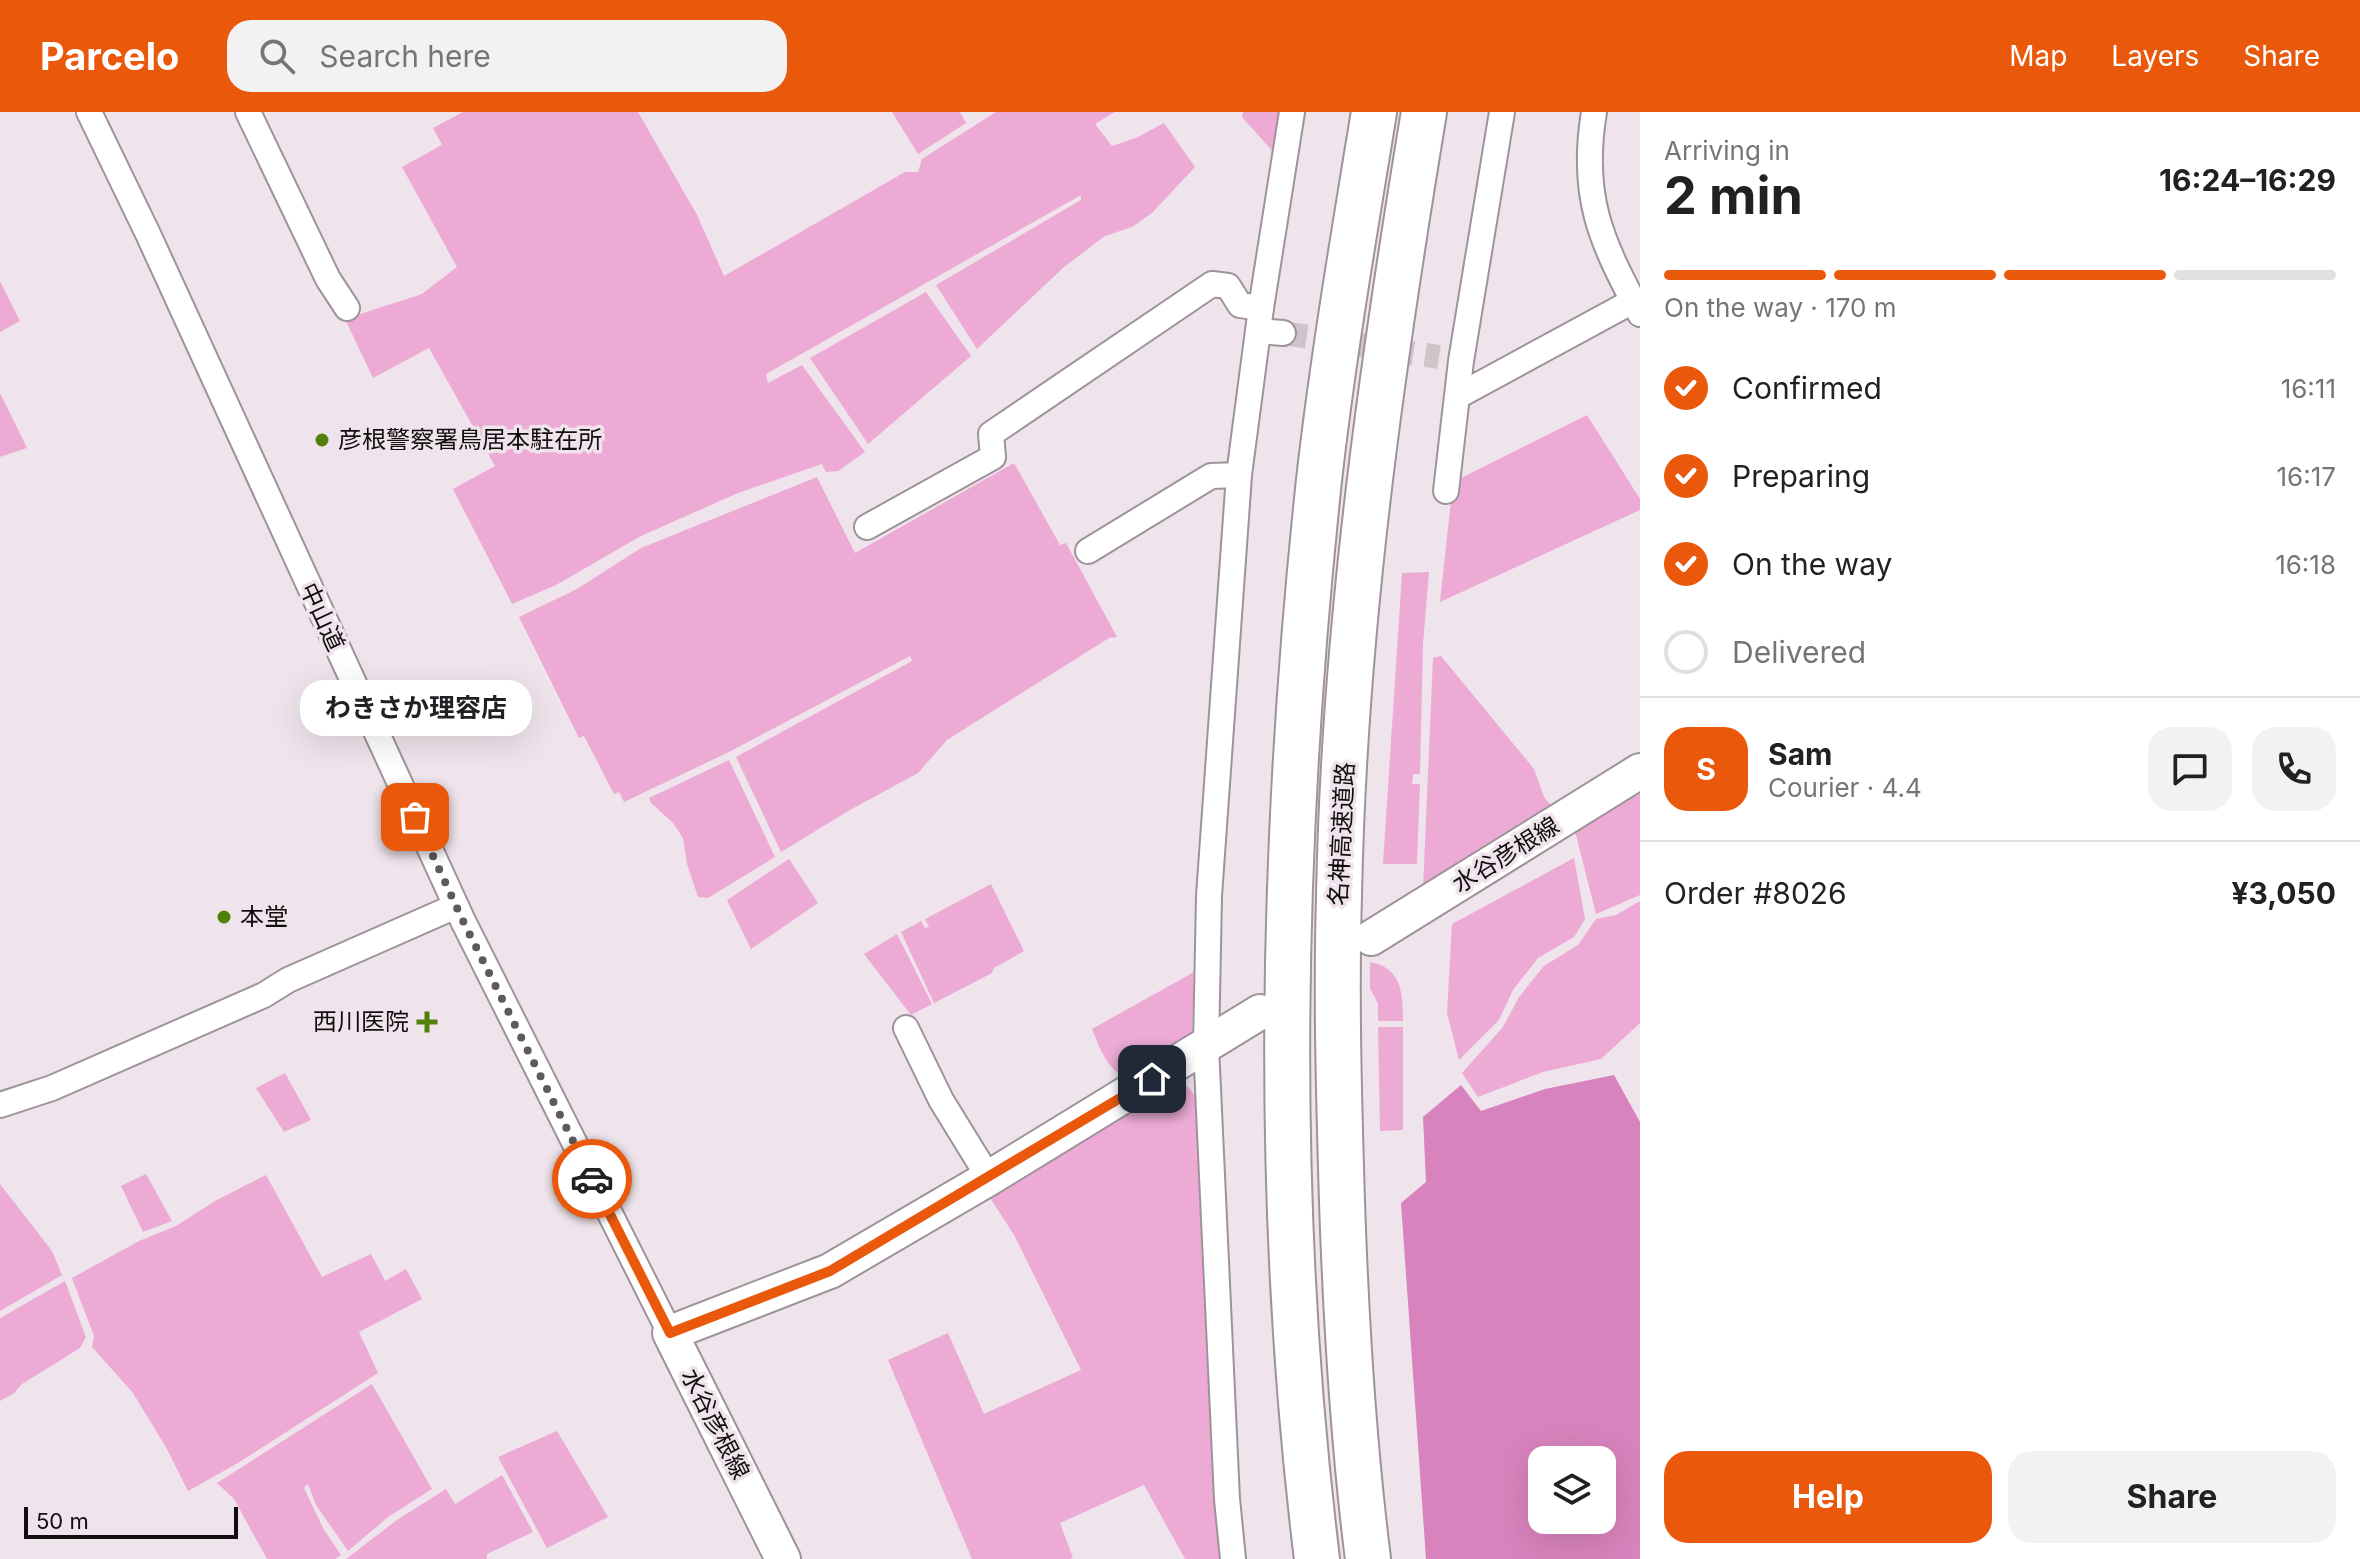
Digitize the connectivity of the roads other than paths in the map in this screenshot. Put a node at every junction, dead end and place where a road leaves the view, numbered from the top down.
1 (89, 112) edge
2 (248, 112) edge
3 (1292, 112) edge
4 (1374, 112) edge
5 (1424, 112) edge
6 (1502, 112) edge
7 (1594, 112) edge
8 (1636, 307) edge
9 (347, 308) dead end
10 (1259, 319) junction
11 (1283, 333) tunnel mouth
12 (1458, 396) junction
13 (1239, 475) junction
14 (1446, 491) dead end
15 (867, 527) dead end
16 (1088, 551) dead end
17 (1640, 771) edge
18 (456, 906) junction
19 (1371, 938) dead end
20 (1260, 1012) dead end
21 (906, 1028) dead end
22 (1206, 1046) junction
23 (0, 1105) edge
24 (989, 1178) junction
25 (670, 1333) junction
26 (783, 1559) edge
27 (1233, 1559) edge
28 (1317, 1559) edge
29 (1368, 1559) edge

1 - 18 street, 中山道
2 - 9 street
3 - 10 street
4 - 28 highway, 名神高速道路
5 - 29 highway, 名神高速道路
6 - 12 street
7 - 8 street
8 - 12 street
10 - 11 street
10 - 13 street
10 - 15 street
12 - 14 street
13 - 16 street
13 - 22 street
17 - 19 main road, 水谷彦根線
18 - 23 street
18 - 25 street, 中山道
20 - 22 main road
21 - 24 street
22 - 24 main road
22 - 27 street
24 - 25 main road
25 - 26 main road, 水谷彦根線

